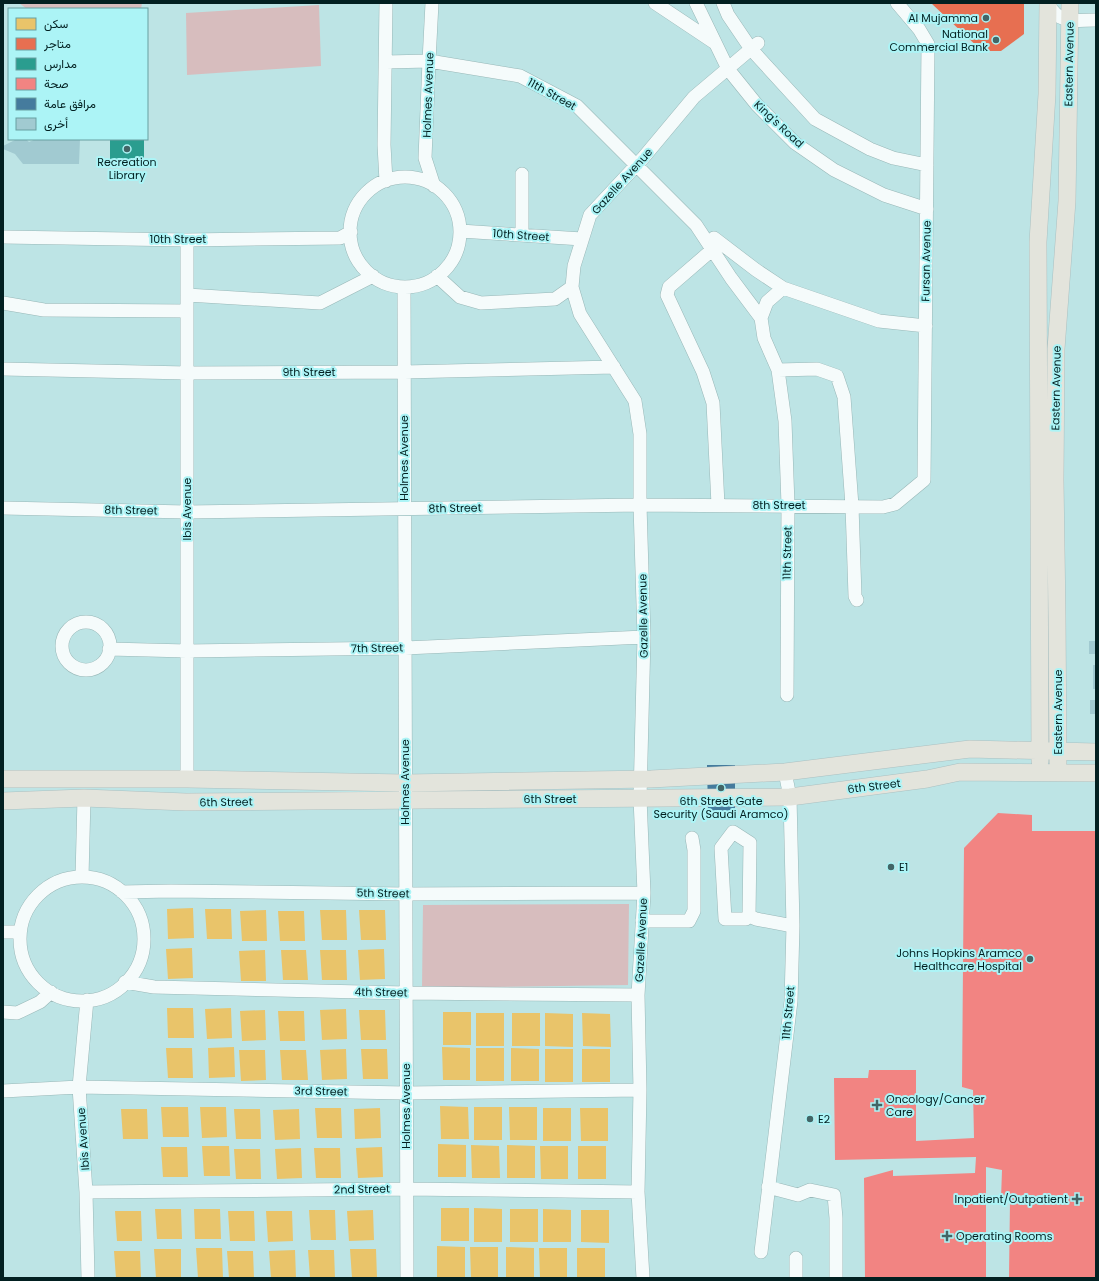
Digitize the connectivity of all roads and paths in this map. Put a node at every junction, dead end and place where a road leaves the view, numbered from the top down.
1 (386, 3) edge
2 (432, 3) edge
3 (655, 3) edge
4 (696, 3) edge
5 (723, 3) edge
6 (897, 3) edge
7 (1048, 4) edge
8 (1070, 11) edge
9 (1096, 20) edge
10 (715, 44) junction
11 (754, 46) junction
12 (428, 61) junction
13 (386, 62) junction
14 (728, 69) junction
15 (636, 165) junction
16 (927, 165) junction
17 (522, 174) dead end
18 (386, 181) junction
19 (434, 186) junction
20 (927, 209) junction
21 (460, 231) junction
22 (351, 232) junction
23 (522, 235) junction
24 (3, 237) edge
25 (582, 239) junction
26 (187, 240) junction
27 (716, 246) junction
28 (373, 276) junction
29 (437, 276) junction
30 (404, 287) junction
31 (572, 287) junction
32 (783, 288) junction
33 (187, 295) junction
34 (3, 304) edge
35 (187, 311) junction
36 (760, 318) junction
37 (926, 326) junction
38 (614, 367) junction
39 (3, 369) edge
40 (778, 370) junction
41 (404, 372) junction
42 (187, 373) junction
43 (718, 505) junction
44 (788, 505) junction
45 (640, 506) junction
46 (852, 506) junction
47 (883, 506) joint
48 (3, 508) edge
49 (404, 509) junction
50 (187, 512) junction
51 (857, 600) dead end
52 (644, 637) junction
53 (405, 648) junction
54 (109, 649) dead end
55 (187, 651) junction
56 (787, 695) dead end
57 (1040, 750) junction
58 (1058, 751) junction
59 (1096, 752) edge
60 (785, 772) junction
61 (1040, 772) junction
62 (1058, 773) junction
63 (1096, 773) edge
64 (3, 779) edge
65 (187, 779) junction
66 (640, 779) junction
67 (405, 783) junction
68 (790, 797) junction
69 (84, 798) junction
70 (640, 798) junction
71 (405, 800) junction
72 (3, 801) edge
73 (692, 838) dead end
74 (82, 877) junction
75 (122, 892) junction
76 (644, 893) junction
77 (405, 894) junction
78 (749, 916) junction
79 (642, 921) junction
80 (793, 926) junction
81 (3, 932) edge
82 (20, 932) junction
83 (125, 982) junction
84 (51, 992) junction
85 (406, 993) junction
86 (638, 995) junction
87 (87, 1000) junction
88 (3, 1012) edge
89 (80, 1087) junction
90 (640, 1090) junction
91 (3, 1091) edge
92 (406, 1093) junction
93 (768, 1187) junction
94 (406, 1189) junction
95 (86, 1192) junction
96 (638, 1192) junction
97 (761, 1252) dead end
98 (796, 1258) dead end
99 (88, 1278) edge
100 (407, 1278) edge
101 (643, 1278) edge
102 (796, 1278) edge
103 (836, 1278) edge

1 - 13 street
2 - 12 street, Holmes Avenue
3 - 10 street
4 - 10 street, King's Road
5 - 11 street
6 - 16 street, Fursan Avenue
7 - 8 street
7 - 57 main road, Eastern Avenue
8 - 9 street
8 - 58 main road, Eastern Avenue
10 - 14 street, King's Road
11 - 14 street, Gazelle Avenue
11 - 16 street
12 - 13 street, 11th Street
12 - 15 street, 11th Street
12 - 19 street, Holmes Avenue
13 - 18 street
14 - 15 street, Gazelle Avenue
14 - 20 street, King's Road
15 - 25 street, Gazelle Avenue
15 - 27 street, 11th Street
16 - 20 street, Fursan Avenue
17 - 23 street
18 - 19 street
18 - 22 street
19 - 21 street
20 - 37 street, Fursan Avenue
21 - 23 street, 10th Street
21 - 29 street
22 - 26 street, 10th Street
22 - 28 street
23 - 25 street, 10th Street
24 - 26 street, 10th Street
25 - 31 street, Gazelle Avenue
26 - 33 street, Ibis Avenue
27 - 32 street, 11th Street
27 - 36 street, 11th Street
27 - 43 street
28 - 30 street
28 - 33 street
29 - 30 street
29 - 31 street
30 - 41 street, Holmes Avenue
31 - 38 street, Gazelle Avenue
32 - 36 street
32 - 37 street, 11th Street
33 - 35 street, Ibis Avenue
34 - 35 street
35 - 42 street, Ibis Avenue
36 - 40 street, 11th Street
37 - 47 street, Fursan Avenue
38 - 41 street, 9th Street
38 - 45 street, Gazelle Avenue
39 - 42 street, 9th Street
40 - 44 street, 11th Street
40 - 46 street
41 - 42 street, 9th Street
41 - 49 street, Holmes Avenue
42 - 50 street, Ibis Avenue
43 - 44 street, 8th Street
43 - 45 street, 8th Street
44 - 46 street, 8th Street
44 - 56 street, 11th Street
45 - 49 street, 8th Street
45 - 52 street, Gazelle Avenue
46 - 47 street, 8th Street
46 - 51 street
48 - 50 street, 8th Street
49 - 50 street, 8th Street
49 - 53 street, Holmes Avenue
50 - 55 street, Ibis Avenue
52 - 53 street, 7th Street
52 - 66 street, Gazelle Avenue
53 - 55 street, 7th Street
53 - 67 street, Holmes Avenue
54 - 55 street, 7th Street
55 - 65 street, Ibis Avenue
57 - 58 main road, 6th Street
57 - 60 main road, 6th Street
57 - 61 main road, Eastern Avenue
58 - 59 main road, 6th Street
58 - 62 main road, Eastern Avenue
60 - 66 main road, 6th Street
60 - 68 street, 11th Street
61 - 62 main road, 6th Street
61 - 68 main road, 6th Street
62 - 63 main road, 6th Street
64 - 65 main road, 6th Street
65 - 67 main road, 6th Street
66 - 67 main road, 6th Street
66 - 70 street, Gazelle Avenue
67 - 71 street, Holmes Avenue
68 - 70 main road, 6th Street
68 - 80 street, 11th Street
69 - 71 main road, 6th Street
69 - 72 main road, 6th Street
69 - 74 street
70 - 71 main road, 6th Street
70 - 76 street, Gazelle Avenue
71 - 77 street, Holmes Avenue
73 - 79 street
74 - 75 street
74 - 82 street
75 - 77 street, 5th Street
75 - 83 street
76 - 77 street, 5th Street
76 - 79 street, Gazelle Avenue
77 - 85 street, Holmes Avenue
78 - 78 street
78 - 80 street
79 - 86 street, Gazelle Avenue
80 - 93 street, 11th Street
81 - 82 street
82 - 84 street
83 - 85 street, 4th Street
83 - 87 street
84 - 87 street
84 - 88 street
85 - 86 street, 4th Street
85 - 92 street, Holmes Avenue
86 - 90 street, Gazelle Avenue
87 - 89 street, Ibis Avenue
89 - 91 street, 3rd Street
89 - 92 street, 3rd Street
89 - 95 street, Ibis Avenue
90 - 92 street, 3rd Street
90 - 96 street, Gazelle Avenue
92 - 94 street, Holmes Avenue
93 - 97 street, 11th Street
93 - 103 street
94 - 95 street, 2nd Street
94 - 96 street, 2nd Street
94 - 100 street, Holmes Avenue
95 - 99 street, Ibis Avenue
96 - 101 street, Gazelle Avenue
98 - 102 street

